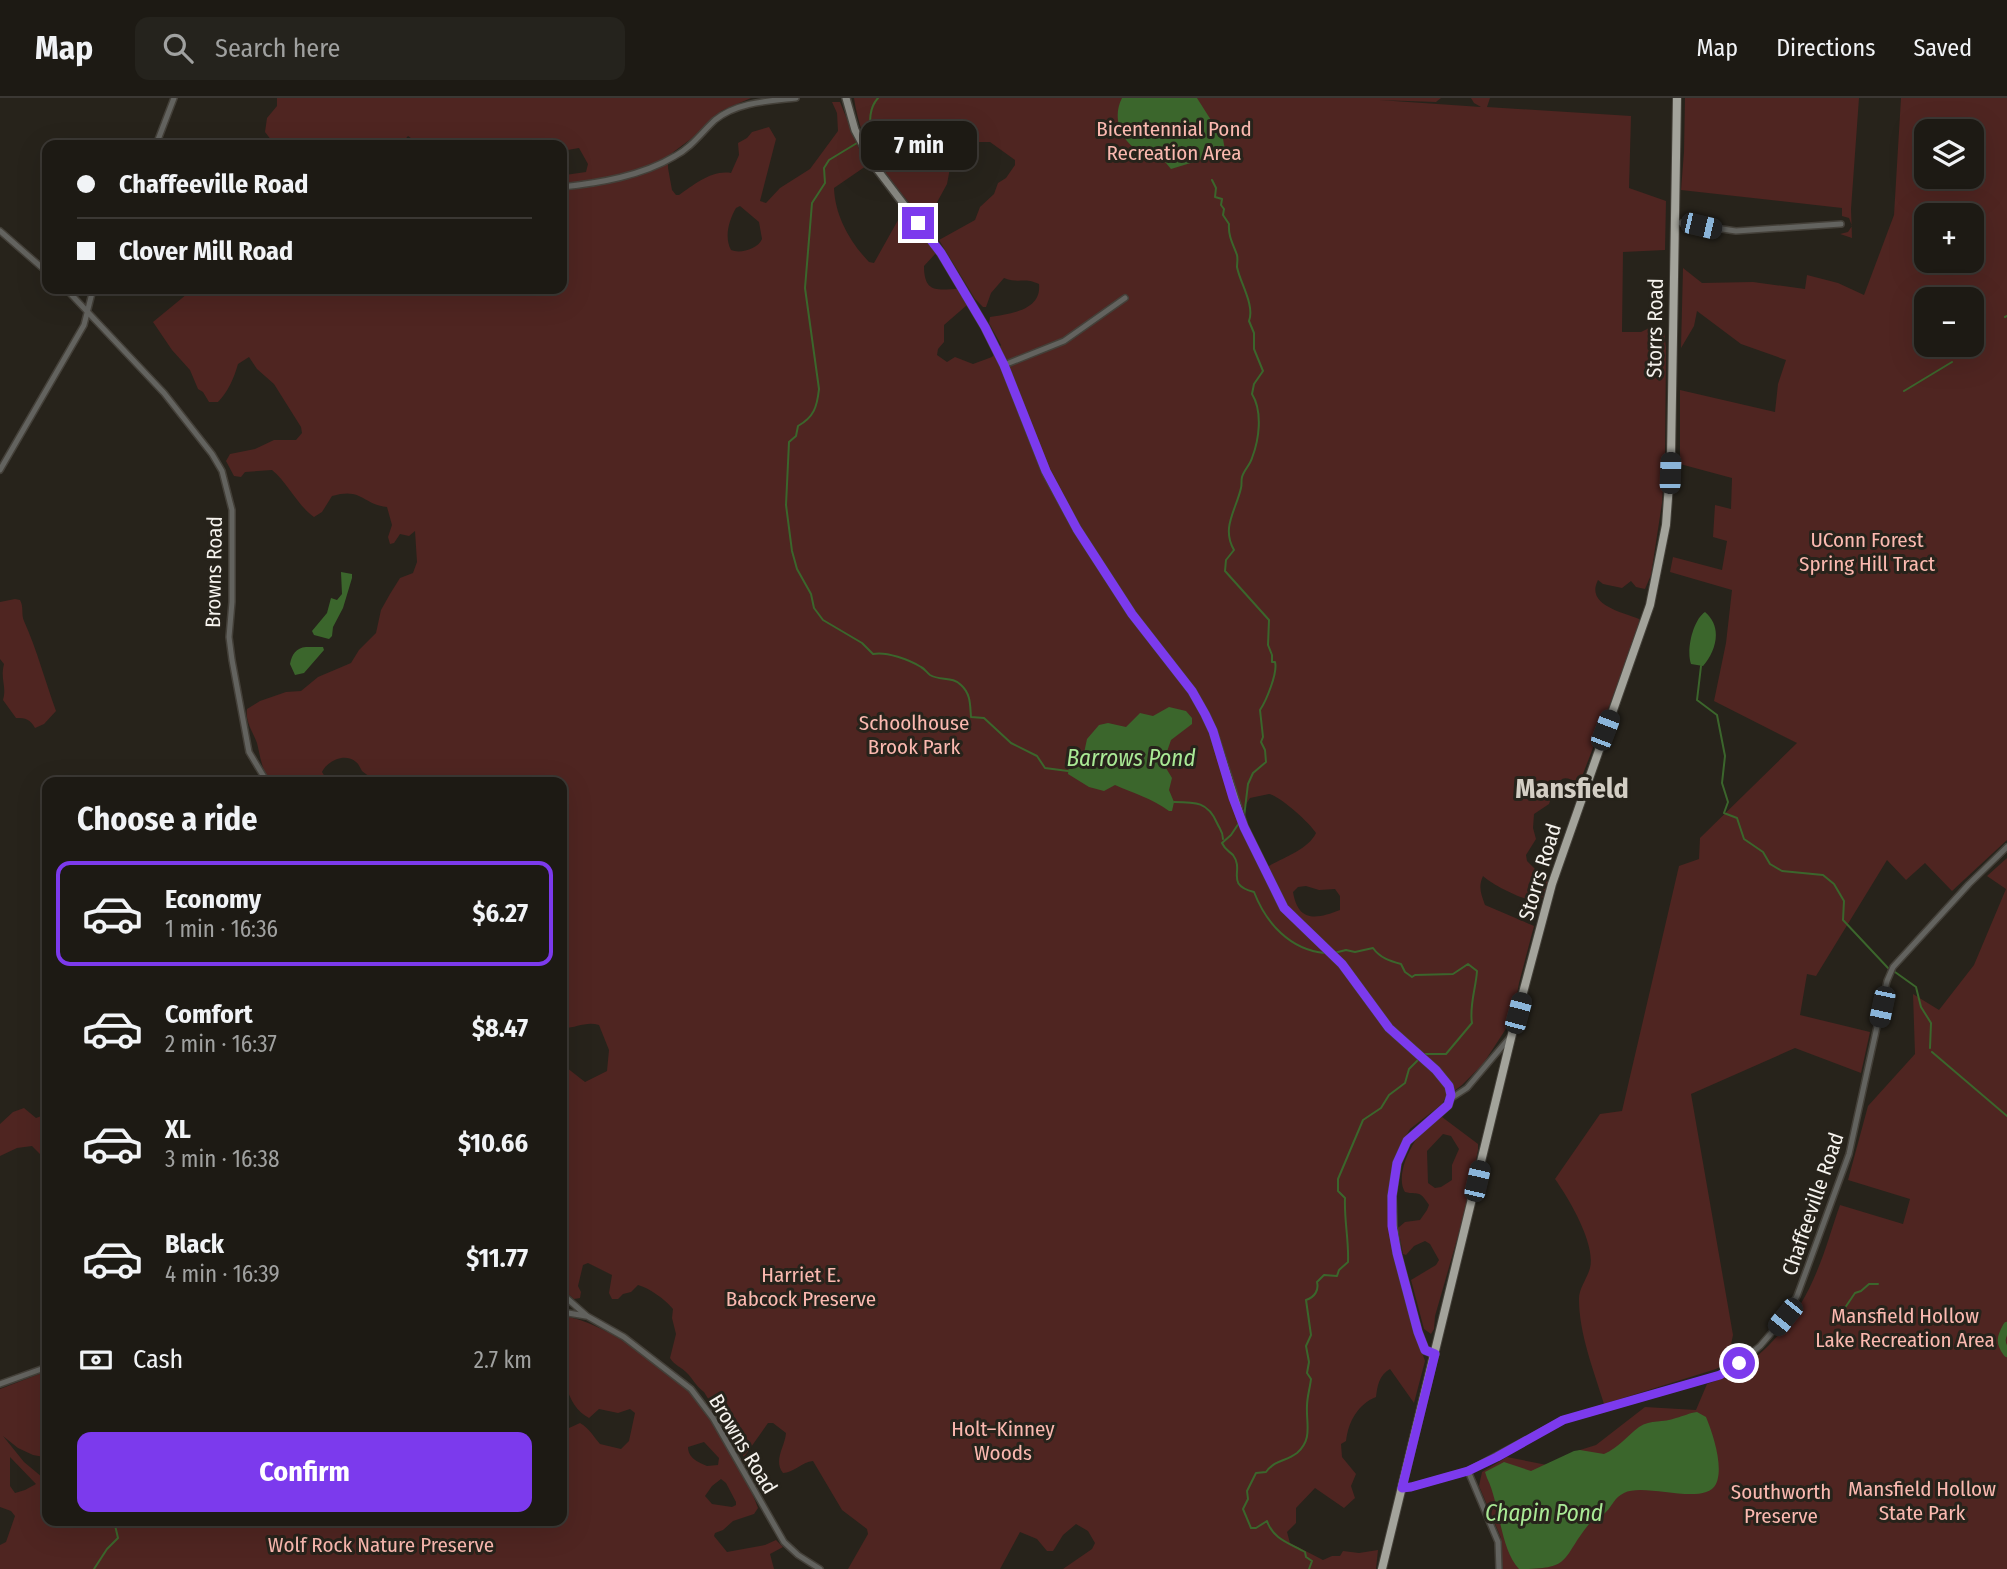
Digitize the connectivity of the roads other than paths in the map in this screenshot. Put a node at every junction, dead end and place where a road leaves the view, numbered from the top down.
1 (174, 98) edge
2 (796, 98) edge
3 (846, 98) edge
4 (1676, 98) edge
5 (158, 140) edge
6 (567, 186) edge
7 (1674, 222) junction
8 (1841, 224) dead end
9 (0, 231) edge
10 (42, 268) edge
11 (71, 294) edge
12 (92, 294) edge
13 (1125, 298) dead end
14 (88, 311) junction
15 (1004, 365) junction
16 (0, 471) edge
17 (264, 777) edge
18 (2007, 847) edge
19 (1512, 1034) junction
20 (1450, 1099) junction
21 (567, 1299) edge
22 (567, 1313) edge
23 (587, 1317) junction
24 (1435, 1354) junction
25 (42, 1369) edge
26 (0, 1384) edge
27 (1468, 1471) junction
28 (1402, 1488) junction
29 (821, 1569) edge
30 (1382, 1569) edge
31 (1499, 1569) edge

1 - 5 street
2 - 6 street
3 - 15 street
4 - 7 main road, Storrs Road
7 - 8 street
7 - 19 main road, Storrs Road
9 - 10 street
11 - 14 street, Browns Road
12 - 14 street
13 - 15 street
14 - 16 street
14 - 17 street, Browns Road
15 - 20 street
18 - 27 street, Chaffeeville Road
19 - 20 street
19 - 24 main road, Storrs Road
20 - 24 street
21 - 23 street, Browns Road
22 - 23 street
23 - 29 street, Browns Road
24 - 28 main road, Storrs Road
25 - 26 street
27 - 28 street, Chaffeeville Road
27 - 31 street
28 - 30 main road, Storrs Road

